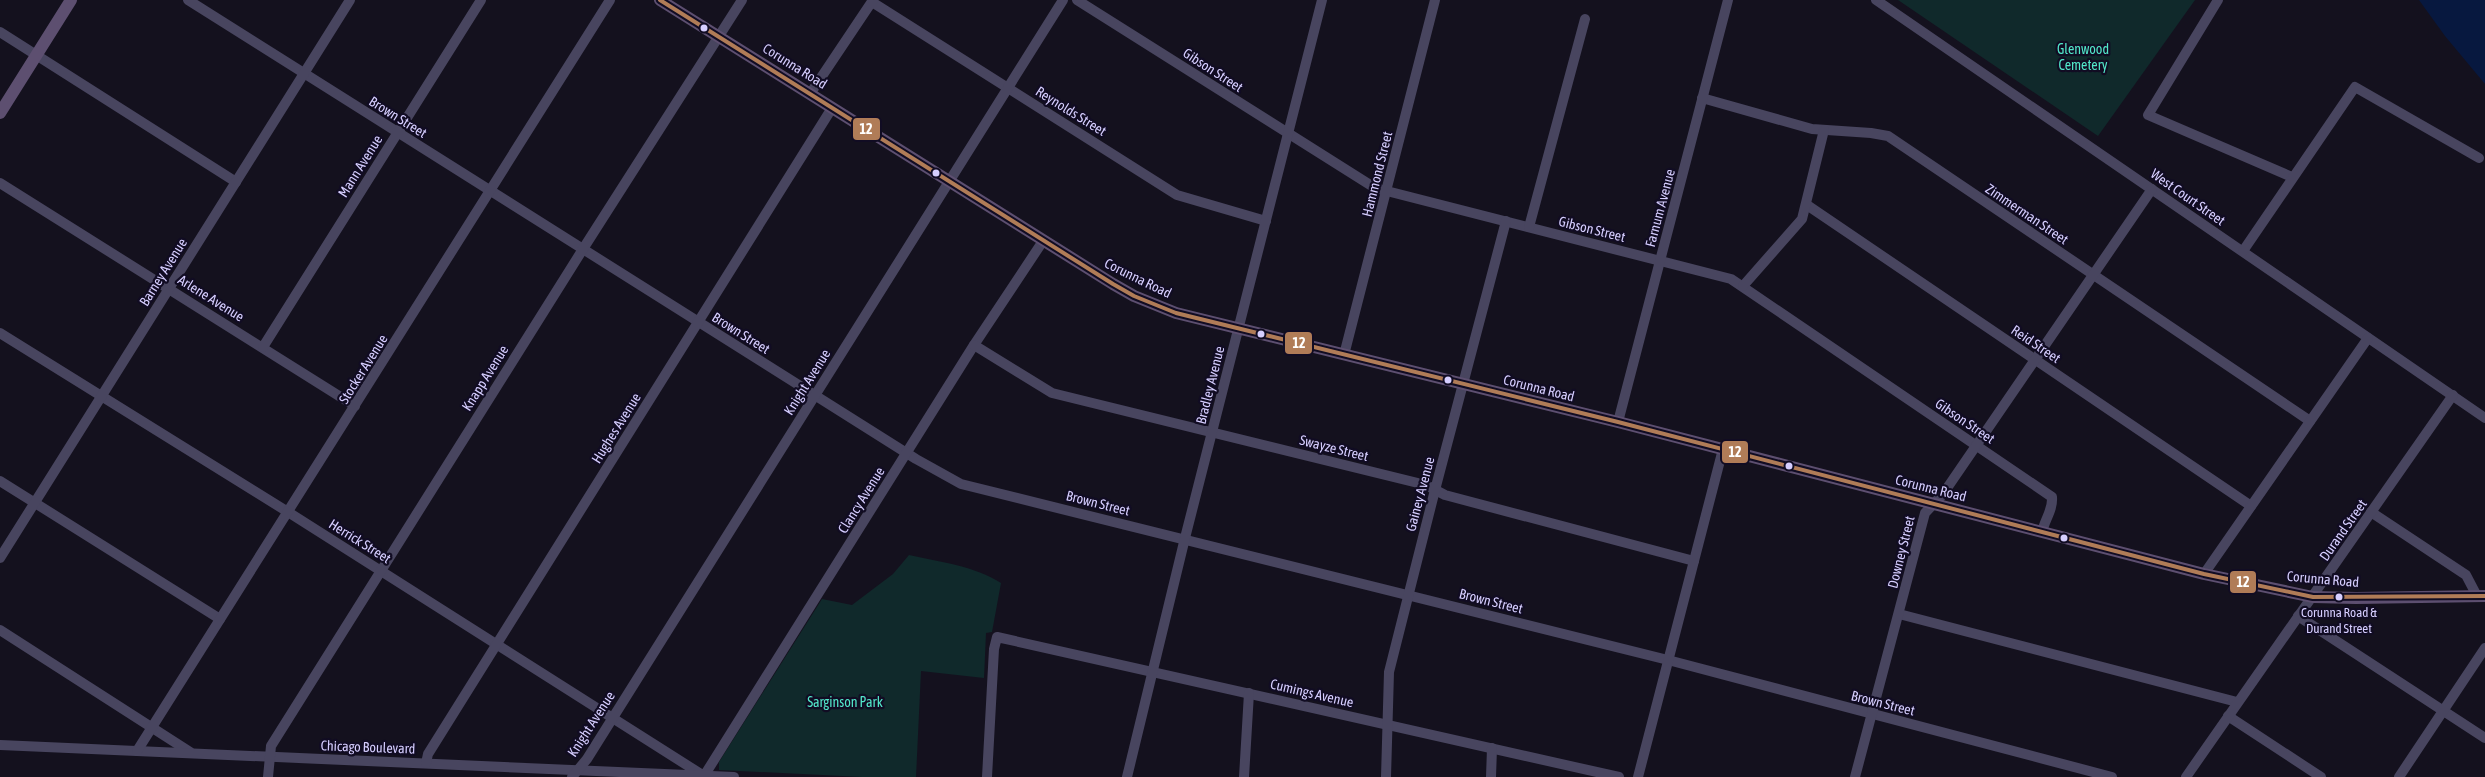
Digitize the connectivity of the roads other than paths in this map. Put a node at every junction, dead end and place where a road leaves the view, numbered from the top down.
1 (71, 0) edge
2 (188, 0) edge
3 (350, 0) edge
4 (481, 0) edge
5 (610, 0) edge
6 (660, 0) edge
7 (742, 0) edge
8 (1063, 0) edge
9 (1078, 0) edge
10 (1322, 0) edge
11 (1434, 0) edge
12 (1728, 0) edge
13 (1876, 0) edge
14 (2218, 0) edge
15 (873, 1) edge
16 (1585, 19) dead end
17 (0, 32) edge
18 (719, 36) junction
19 (37, 55) junction
20 (304, 74) junction
21 (1007, 87) junction
22 (810, 94) junction
23 (1702, 98) junction
24 (832, 108) junction
25 (0, 113) edge
26 (1824, 130) junction
27 (397, 132) junction
28 (1287, 134) junction
29 (2479, 158) dead end
30 (2292, 177) junction
31 (949, 181) junction
32 (236, 182) junction
33 (0, 183) edge
34 (2152, 189) junction
35 (490, 190) junction
36 (1386, 191) junction
37 (1807, 204) junction
38 (1266, 221) junction
39 (1506, 221) junction
40 (1529, 227) junction
41 (1043, 241) junction
42 (582, 249) junction
43 (2243, 252) junction
44 (1660, 260) junction
45 (2092, 275) junction
46 (1743, 286) junction
47 (170, 288) junction
48 (698, 323) junction
49 (1238, 329) junction
50 (0, 333) edge
51 (2368, 338) junction
52 (974, 345) junction
53 (263, 347) junction
54 (1344, 355) junction
55 (2034, 360) junction
56 (1464, 385) junction
57 (814, 395) junction
58 (2453, 396) junction
59 (102, 397) junction
60 (356, 406) junction
61 (2485, 418) edge
62 (2310, 421) junction
63 (1618, 422) junction
64 (1212, 432) junction
65 (1975, 444) junction
66 (1723, 449) junction
67 (907, 453) junction
68 (0, 481) edge
69 (1434, 490) junction
70 (34, 503) junction
71 (1934, 504) junction
72 (2251, 506) junction
73 (288, 512) junction
74 (2372, 512) junction
75 (2042, 532) junction
76 (1185, 538) junction
77 (0, 558) edge
78 (1694, 561) junction
79 (381, 570) junction
80 (2204, 574) junction
81 (1408, 594) junction
82 (2481, 596) edge
83 (2313, 597) junction
84 (1899, 614) junction
85 (2298, 616) junction
86 (220, 619) junction
87 (0, 630) edge
88 (496, 644) junction
89 (2485, 648) edge
90 (1668, 660) junction
91 (1152, 671) junction
92 (1249, 693) junction
93 (2237, 702) junction
94 (2442, 710) junction
95 (1871, 714) junction
96 (2228, 716) junction
97 (613, 717) junction
98 (1388, 725) junction
99 (152, 727) junction
100 (2485, 738) edge
101 (0, 745) edge
102 (1492, 748) junction
103 (137, 751) junction
104 (191, 753) junction
105 (269, 757) junction
106 (426, 763) junction
107 (575, 773) edge
108 (704, 776) junction
109 (1607, 776) edge
110 (268, 777) edge
111 (734, 777) edge
112 (987, 777) edge
113 (1127, 777) edge
114 (1244, 777) edge
115 (1386, 777) edge
116 (1491, 777) edge
117 (1619, 777) edge
118 (1638, 777) edge
119 (1855, 777) edge
120 (2112, 777) edge
121 (2186, 777) edge
122 (2321, 777) edge
123 (2399, 777) edge

1 - 19 main road
2 - 20 street, Brown Street
3 - 20 street, Barney Avenue
4 - 27 street, Mann Avenue
5 - 35 street, Stocker Avenue
6 - 18 main road, Corunna Road
7 - 18 street, Knapp Avenue
8 - 21 street, Knight Avenue
9 - 28 street, Gibson Street
10 - 28 street, Bradley Avenue
11 - 36 street, Hammond Street
12 - 23 street, Farnum Avenue
13 - 34 street, West Court Street
14 - 30 street
15 - 21 street, Reynolds Street
15 - 22 street
16 - 40 street
17 - 19 street
18 - 22 main road, Corunna Road
18 - 42 street, Knapp Avenue
19 - 25 main road
19 - 32 street
20 - 27 street, Brown Street
20 - 32 street, Barney Avenue
21 - 31 street, Knight Avenue
21 - 38 street, Reynolds Street
22 - 24 main road, Corunna Road
23 - 26 street, Zimmerman Street
23 - 44 street, Farnum Avenue
24 - 31 main road, Corunna Road
24 - 48 street, Hughes Avenue
26 - 37 street
26 - 45 street, Zimmerman Street
27 - 35 street, Brown Street
27 - 53 street, Mann Avenue
28 - 36 street, Gibson Street
28 - 38 street, Bradley Avenue
29 - 30 street
30 - 43 street
31 - 41 main road, Corunna Road
31 - 57 street, Knight Avenue
32 - 47 street, Barney Avenue
33 - 47 street, Arlene Avenue
34 - 43 street, West Court Street
34 - 45 street, Downey Street
35 - 42 street, Brown Street
35 - 60 street, Stocker Avenue
36 - 39 street, Gibson Street
36 - 54 street, Hammond Street
37 - 46 street
37 - 55 street, Reid Street
38 - 49 street, Bradley Avenue
39 - 40 street, Gibson Street
39 - 56 street, Gainey Avenue
40 - 44 street, Gibson Street
41 - 49 main road, Corunna Road
41 - 52 street, Clancy Avenue
42 - 48 street, Brown Street
42 - 79 street, Knapp Avenue
43 - 51 street, West Court Street
44 - 46 street, Gibson Street
44 - 63 street, Farnum Avenue
45 - 55 street, Downey Street
45 - 62 street, Zimmerman Street
46 - 65 street, Gibson Street
47 - 53 street, Arlene Avenue
47 - 59 street, Barney Avenue
48 - 57 street, Brown Street
48 - 88 street, Hughes Avenue
49 - 54 main road, Corunna Road
49 - 64 street, Bradley Avenue
50 - 59 street, Herrick Street
51 - 58 street, West Court Street
51 - 62 street
52 - 64 street, Swayze Street
52 - 67 street, Clancy Avenue
53 - 60 street, Arlene Avenue
54 - 56 main road, Corunna Road
55 - 65 street, Downey Street
55 - 72 street, Reid Street
56 - 63 main road, Corunna Road
56 - 69 street, Gainey Avenue
57 - 67 street, Brown Street
57 - 97 street, Knight Avenue
58 - 61 street, West Court Street
58 - 74 street, Durand Street
59 - 70 street, Barney Avenue
59 - 73 street, Herrick Street
60 - 73 street, Stocker Avenue
62 - 72 street
63 - 66 main road, Corunna Road
64 - 69 street, Swayze Street
64 - 76 street, Bradley Avenue
65 - 71 street, Downey Street
65 - 75 street, Gibson Street
66 - 71 main road, Corunna Road
66 - 78 street
67 - 76 street, Brown Street
67 - 108 street, Clancy Avenue
68 - 70 street
69 - 78 street, Swayze Street
69 - 81 street, Gainey Avenue
70 - 77 street, Barney Avenue
70 - 86 street
71 - 75 main road, Corunna Road
71 - 84 street, Downey Street
72 - 80 street
73 - 79 street, Herrick Street
73 - 86 street, Stocker Avenue
74 - 82 street
74 - 83 street, Durand Street
75 - 80 main road, Corunna Road
76 - 81 street, Brown Street
76 - 91 street, Bradley Avenue
78 - 90 street
79 - 88 street, Herrick Street
79 - 105 street, Knapp Avenue
80 - 83 main road, Corunna Road
81 - 90 street, Brown Street
81 - 98 street, Gainey Avenue
82 - 83 main road, Corunna Road
83 - 85 street, Durand Street
84 - 93 street
84 - 95 street, Downey Street
85 - 93 street, Durand Street
85 - 94 street
86 - 99 street, Stocker Avenue
87 - 99 street
88 - 97 street, Herrick Street
88 - 106 street, Hughes Avenue
89 - 94 street
90 - 95 street, Brown Street
90 - 118 street
91 - 92 street, Cumings Avenue
91 - 112 street, Cumings Avenue
91 - 113 street, Bradley Avenue
92 - 98 street, Cumings Avenue
92 - 114 street
93 - 96 street, Durand Street
94 - 100 street
94 - 123 street
95 - 119 street, Downey Street
95 - 120 street, Brown Street
96 - 121 street, Durand Street
96 - 122 street
97 - 107 street, Knight Avenue
97 - 108 street, Herrick Street
98 - 102 street, Cumings Avenue
98 - 115 street, Gainey Avenue
99 - 103 street, Stocker Avenue
99 - 104 street
101 - 103 street, Chicago Boulevard
102 - 109 street, Cumings Avenue
102 - 116 street
103 - 104 street, Chicago Boulevard
104 - 105 street, Chicago Boulevard
105 - 106 street, Chicago Boulevard
105 - 110 street, Knapp Avenue
106 - 107 street, Chicago Boulevard
107 - 108 street, Chicago Boulevard
108 - 111 street, Chicago Boulevard
109 - 117 street, Cumings Avenue

